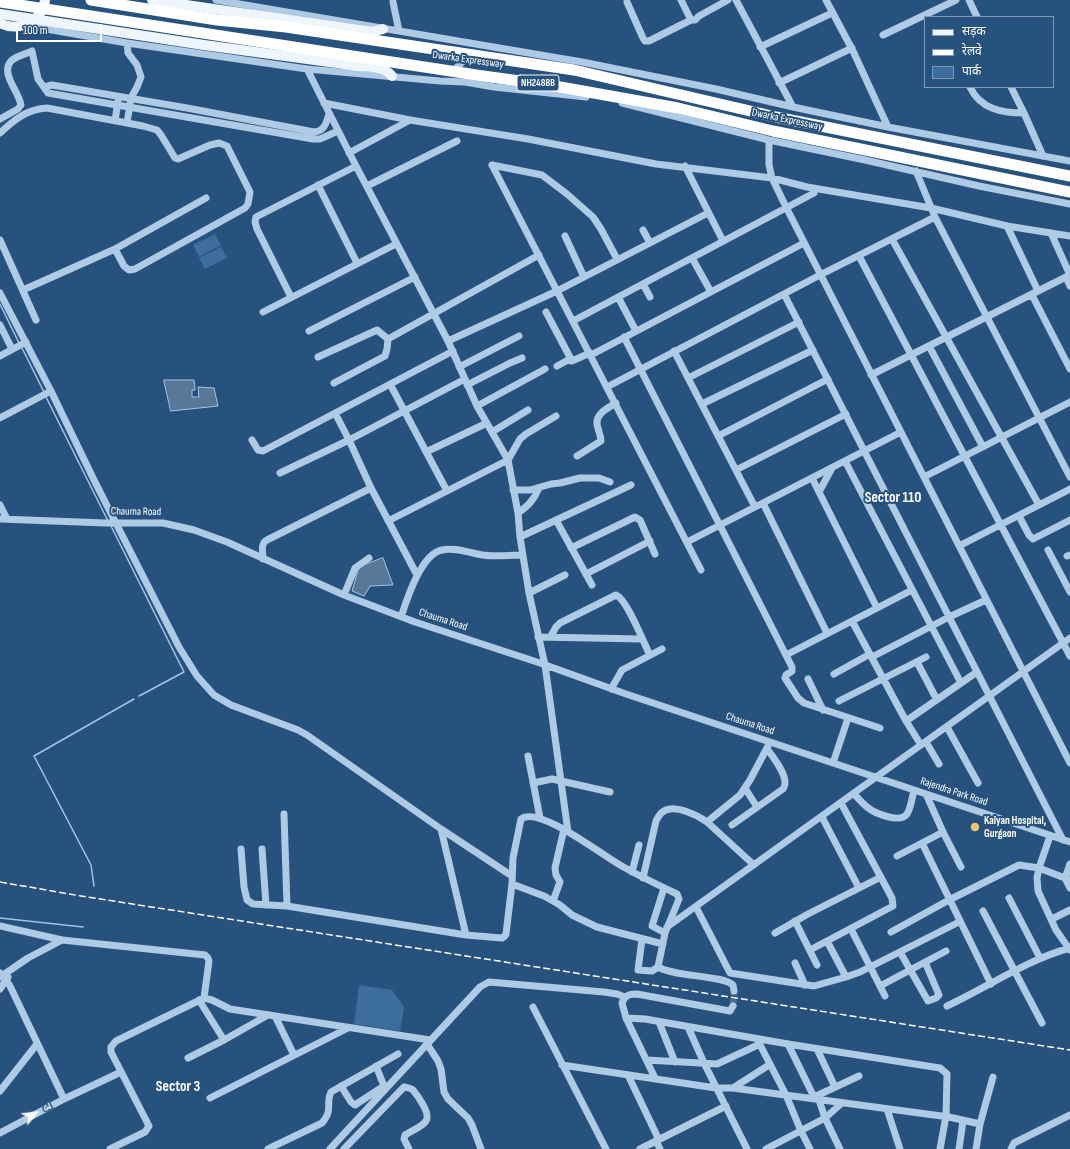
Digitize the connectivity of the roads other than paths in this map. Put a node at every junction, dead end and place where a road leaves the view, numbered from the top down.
1 (45, 0) edge
2 (91, 0) edge
3 (152, 0) edge
4 (216, 0) edge
5 (681, 0) edge
6 (728, 0) edge
7 (736, 0) edge
8 (826, 0) edge
9 (956, 0) edge
10 (968, 0) edge
11 (0, 2) edge
12 (393, 2) dead end
13 (627, 2) dead end
14 (832, 13) junction
15 (0, 14) edge
16 (976, 16) edge
17 (691, 20) junction
18 (0, 23) edge
19 (23, 25) junction
20 (383, 29) junction
21 (399, 32) junction
22 (882, 35) dead end
23 (127, 43) junction
24 (481, 45) junction
25 (760, 46) junction
26 (852, 48) junction
27 (307, 69) junction
28 (392, 76) junction
29 (443, 81) junction
30 (779, 83) junction
31 (44, 87) junction
32 (971, 88) edge
33 (1012, 88) edge
34 (118, 96) junction
35 (131, 98) junction
36 (324, 103) junction
37 (117, 105) junction
38 (129, 107) junction
39 (793, 107) junction
40 (1024, 113) junction
41 (329, 114) junction
42 (0, 118) edge
43 (410, 120) junction
44 (115, 121) junction
45 (127, 123) junction
46 (888, 127) junction
47 (323, 128) junction
48 (338, 131) junction
49 (0, 133) edge
50 (327, 137) junction
51 (769, 140) junction
52 (457, 141) dead end
53 (349, 153) junction
54 (1043, 156) junction
55 (1070, 161) edge
56 (356, 166) junction
57 (685, 166) junction
58 (916, 171) junction
59 (1070, 176) edge
60 (772, 178) junction
61 (318, 185) junction
62 (367, 186) junction
63 (1070, 192) edge
64 (814, 193) dead end
65 (206, 198) dead end
66 (1070, 204) edge
67 (786, 207) junction
68 (931, 208) junction
69 (708, 213) junction
70 (935, 217) junction
71 (1007, 226) junction
72 (643, 230) dead end
73 (1051, 233) junction
74 (564, 236) dead end
75 (1070, 236) edge
76 (892, 239) junction
77 (0, 240) edge
78 (723, 241) junction
79 (650, 243) junction
80 (804, 243) junction
81 (396, 244) junction
82 (115, 249) junction
83 (539, 255) junction
84 (859, 256) junction
85 (692, 258) junction
86 (618, 259) junction
87 (357, 264) junction
88 (820, 275) junction
89 (1069, 276) edge
90 (415, 277) junction
91 (584, 277) junction
92 (643, 284) junction
93 (1070, 286) edge
94 (23, 290) junction
95 (557, 291) junction
96 (710, 292) junction
97 (0, 293) edge
98 (1035, 293) junction
99 (784, 294) junction
100 (291, 297) junction
101 (618, 297) junction
102 (650, 297) dead end
103 (7, 307) junction
104 (0, 310) edge
105 (264, 312) dead end
106 (546, 312) dead end
107 (433, 313) junction
108 (987, 317) junction
109 (36, 320) dead end
110 (573, 321) junction
111 (799, 322) junction
112 (0, 325) edge
113 (309, 331) dead end
114 (636, 331) junction
115 (519, 336) dead end
116 (624, 337) junction
117 (946, 337) junction
118 (388, 339) junction
119 (448, 341) junction
120 (26, 342) junction
121 (929, 346) junction
122 (12, 349) junction
123 (813, 350) junction
124 (453, 351) junction
125 (674, 351) junction
126 (590, 354) junction
127 (911, 355) junction
128 (0, 356) edge
129 (318, 357) dead end
130 (522, 358) dead end
131 (570, 359) junction
132 (557, 366) dead end
133 (459, 367) junction
134 (545, 369) dead end
135 (641, 369) junction
136 (1070, 369) edge
137 (872, 375) junction
138 (688, 378) junction
139 (828, 379) junction
140 (466, 382) junction
141 (334, 383) dead end
142 (390, 384) junction
143 (607, 386) junction
144 (51, 391) junction
145 (1070, 402) edge
146 (616, 404) junction
147 (702, 404) junction
148 (477, 406) junction
149 (404, 410) junction
150 (528, 410) dead end
151 (335, 413) junction
152 (846, 414) junction
153 (556, 416) dead end
154 (0, 418) edge
155 (1039, 418) junction
156 (487, 423) junction
157 (492, 432) junction
158 (901, 432) junction
159 (718, 436) junction
160 (1001, 437) junction
161 (252, 440) dead end
162 (349, 440) junction
163 (982, 447) junction
164 (865, 451) junction
165 (426, 452) junction
166 (577, 456) dead end
167 (964, 456) junction
168 (508, 460) junction
169 (845, 461) junction
170 (832, 468) junction
171 (736, 470) junction
172 (280, 473) dead end
173 (924, 477) junction
174 (1070, 477) edge
175 (812, 478) junction
176 (610, 482) dead end
177 (631, 485) dead end
178 (371, 488) junction
179 (539, 488) junction
180 (1070, 489) edge
181 (513, 490) junction
182 (447, 491) junction
183 (819, 492) junction
184 (763, 503) junction
185 (0, 505) edge
186 (1038, 505) junction
187 (755, 507) junction
188 (518, 513) junction
189 (1019, 516) junction
190 (4, 519) edge
191 (556, 520) junction
192 (1070, 520) edge
193 (388, 521) junction
194 (111, 523) junction
195 (720, 525) junction
196 (1001, 525) junction
197 (520, 537) junction
198 (650, 541) junction
199 (687, 542) junction
200 (959, 546) junction
201 (571, 548) junction
202 (1048, 550) dead end
203 (655, 554) dead end
204 (522, 555) junction
205 (369, 558) dead end
206 (264, 559) junction
207 (702, 570) dead end
208 (586, 574) junction
209 (417, 575) junction
210 (565, 575) dead end
211 (592, 585) dead end
212 (912, 590) junction
213 (1070, 592) edge
214 (529, 593) junction
215 (344, 595) junction
216 (986, 600) junction
217 (877, 608) junction
218 (400, 617) junction
219 (949, 617) junction
220 (852, 621) junction
221 (931, 626) junction
222 (827, 634) junction
223 (551, 636) junction
224 (538, 637) junction
225 (1070, 638) edge
226 (642, 639) junction
227 (1064, 643) junction
228 (662, 649) dead end
229 (786, 655) junction
230 (650, 656) junction
231 (871, 656) junction
232 (1070, 656) edge
233 (926, 657) dead end
234 (917, 662) junction
235 (545, 665) junction
236 (978, 672) junction
237 (1024, 672) junction
238 (834, 674) dead end
239 (808, 678) dead end
240 (883, 679) junction
241 (960, 684) junction
242 (611, 689) junction
243 (990, 696) junction
244 (937, 700) junction
245 (825, 711) junction
246 (848, 718) junction
247 (906, 721) junction
248 (947, 727) junction
249 (880, 728) dead end
250 (924, 743) junction
251 (769, 746) junction
252 (528, 756) dead end
253 (833, 763) junction
254 (1070, 763) edge
255 (939, 764) dead end
256 (876, 778) junction
257 (562, 781) junction
258 (533, 783) junction
259 (978, 783) dead end
260 (745, 788) junction
261 (914, 790) junction
262 (610, 792) dead end
263 (854, 794) junction
264 (926, 794) junction
265 (841, 803) junction
266 (757, 807) junction
267 (284, 814) dead end
268 (822, 816) junction
269 (540, 818) junction
270 (707, 822) junction
271 (732, 825) dead end
272 (441, 829) junction
273 (566, 830) junction
274 (943, 832) junction
275 (1050, 836) junction
276 (1066, 841) edge
277 (922, 843) junction
278 (639, 845) dead end
279 (241, 849) dead end
280 (262, 849) dead end
281 (897, 856) dead end
282 (1070, 864) edge
283 (754, 865) junction
284 (961, 867) dead end
285 (1039, 868) junction
286 (632, 872) junction
287 (881, 877) junction
288 (643, 878) junction
289 (1067, 879) edge
290 (512, 880) junction
291 (664, 888) junction
292 (859, 888) junction
293 (1070, 888) edge
294 (1009, 898) dead end
295 (948, 900) junction
296 (553, 901) junction
297 (266, 905) junction
298 (288, 906) junction
299 (696, 907) junction
300 (1070, 910) edge
301 (983, 911) dead end
302 (1052, 919) junction
303 (795, 921) junction
304 (959, 922) junction
305 (0, 926) edge
306 (851, 929) junction
307 (666, 930) junction
308 (891, 932) dead end
309 (775, 933) dead end
310 (466, 935) junction
311 (642, 939) junction
312 (62, 940) junction
313 (827, 941) junction
314 (663, 944) junction
315 (1070, 949) edge
316 (810, 950) junction
317 (946, 951) dead end
318 (900, 952) junction
319 (1040, 958) junction
320 (925, 962) junction
321 (795, 963) dead end
322 (817, 965) dead end
323 (869, 966) junction
324 (658, 967) junction
325 (910, 970) junction
326 (1014, 971) junction
327 (2, 976) edge
328 (846, 977) junction
329 (990, 984) junction
330 (805, 985) junction
331 (880, 986) junction
332 (0, 989) edge
333 (734, 991) dead end
334 (885, 996) dead end
335 (625, 997) junction
336 (201, 999) junction
337 (733, 1006) dead end
338 (948, 1006) dead end
339 (533, 1008) dead end
340 (272, 1015) junction
341 (626, 1018) junction
342 (659, 1022) junction
343 (1042, 1023) dead end
344 (688, 1027) junction
345 (348, 1028) junction
346 (224, 1040) junction
347 (428, 1042) junction
348 (758, 1042) junction
349 (37, 1044) junction
350 (788, 1044) junction
351 (816, 1048) junction
352 (398, 1054) dead end
353 (294, 1055) junction
354 (188, 1058) dead end
355 (647, 1060) junction
356 (675, 1062) junction
357 (704, 1063) junction
358 (562, 1065) junction
359 (769, 1065) junction
360 (376, 1066) junction
361 (121, 1072) junction
362 (628, 1075) junction
363 (859, 1076) dead end
364 (993, 1077) dead end
365 (655, 1078) junction
366 (342, 1086) junction
367 (835, 1087) junction
368 (716, 1088) junction
369 (733, 1088) junction
370 (0, 1091) edge
371 (786, 1095) junction
372 (210, 1098) dead end
373 (817, 1098) junction
374 (64, 1099) junction
375 (842, 1102) junction
376 (726, 1106) junction
377 (887, 1109) junction
378 (1070, 1115) edge
379 (946, 1116) junction
380 (825, 1118) junction
381 (963, 1121) junction
382 (980, 1124) junction
383 (801, 1131) junction
384 (0, 1133) edge
385 (657, 1140) junction
386 (110, 1149) edge
387 (268, 1149) edge
388 (330, 1149) edge
389 (344, 1149) edge
390 (409, 1149) edge
391 (481, 1149) edge
392 (606, 1149) edge
393 (640, 1149) edge
394 (660, 1149) edge
395 (747, 1149) edge
396 (766, 1149) edge
397 (810, 1149) edge
398 (840, 1149) edge
399 (900, 1149) edge
400 (940, 1149) edge
401 (958, 1149) edge
402 (976, 1149) edge
403 (1011, 1149) edge

1 - 19 main road
2 - 59 highway, Dwarka Expressway / NH248BB, bridge
3 - 20 main road
4 - 20 street
5 - 17 street
6 - 17 street
7 - 25 street
8 - 14 street
9 - 22 street
10 - 16 street
11 - 63 highway, Dwarka Expressway / NH248BB, bridge
12 - 21 street
13 - 17 street
14 - 25 street
14 - 26 street
15 - 28 main road, bridge
18 - 19 main road
19 - 23 street
20 - 21 street
21 - 24 street
23 - 27 street
23 - 35 street
24 - 29 street
24 - 39 street
25 - 30 street
26 - 30 street
26 - 46 street
27 - 28 street
27 - 36 street
28 - 29 street
29 - 51 street
30 - 39 street
31 - 34 street
31 - 37 street
31 - 42 street
32 - 40 street
33 - 40 street
34 - 35 street
34 - 37 street
35 - 38 street
35 - 47 street
36 - 41 street
36 - 43 street
37 - 38 street
37 - 44 street
38 - 45 street
38 - 50 street
39 - 46 street
40 - 54 street
41 - 47 street
41 - 48 street
43 - 53 street
43 - 57 street
44 - 45 street
44 - 49 street
45 - 82 street
46 - 54 street
47 - 50 street
48 - 50 street
48 - 53 street
51 - 58 street
51 - 60 street
52 - 62 street
53 - 56 street
54 - 55 street
56 - 61 street
56 - 62 street
57 - 60 street
57 - 69 street
58 - 66 street
58 - 68 street
60 - 67 street
60 - 68 street
61 - 87 street
61 - 100 street
62 - 81 street
64 - 67 street
65 - 82 street
67 - 78 street
67 - 80 street
68 - 70 street
68 - 71 street
69 - 78 street
69 - 79 street
70 - 76 street
70 - 108 street
71 - 73 street
71 - 98 street
72 - 79 street
73 - 75 street
73 - 89 street
74 - 91 street
76 - 84 street
76 - 117 street
77 - 94 street
78 - 85 street
79 - 86 street
80 - 88 street
80 - 96 street
81 - 87 street
81 - 90 street
82 - 94 street
83 - 86 street
83 - 95 street
83 - 107 street
84 - 88 street
84 - 127 street
85 - 92 street
85 - 96 street
86 - 91 street
87 - 100 street
88 - 99 street
88 - 137 street
89 - 93 street
89 - 98 street
90 - 107 street
90 - 113 street
91 - 95 street
92 - 101 street
92 - 102 street
94 - 109 street
95 - 110 street
95 - 119 street
96 - 114 street
97 - 103 street
98 - 108 street
98 - 136 street
99 - 111 street
99 - 125 street
100 - 105 street
101 - 110 street
101 - 114 street
103 - 104 street
103 - 120 street
106 - 131 street
107 - 118 street
107 - 119 street
108 - 117 street
108 - 155 street
110 - 126 street
111 - 123 street
111 - 138 street
112 - 122 street
114 - 116 street
115 - 133 street
116 - 126 street
116 - 135 street
117 - 121 street
117 - 160 street
118 - 129 street
118 - 141 street
119 - 124 street
120 - 122 street
120 - 144 street
121 - 127 street
121 - 163 street
122 - 128 street
123 - 139 street
123 - 147 street
124 - 133 street
124 - 142 street
125 - 135 street
125 - 138 street
126 - 131 street
126 - 143 street
127 - 137 street
127 - 167 street
130 - 140 street
131 - 132 street
133 - 140 street
134 - 148 street
135 - 143 street
135 - 195 street
137 - 158 street
138 - 147 street
139 - 152 street
139 - 159 street
140 - 148 street
140 - 149 street
142 - 149 street
142 - 151 street
143 - 146 street
144 - 154 street
144 - 194 street
145 - 155 street
146 - 166 street
146 - 199 street
147 - 159 street
148 - 156 street
149 - 162 street
149 - 165 street
150 - 157 street
151 - 161 street
151 - 162 street
152 - 164 street
152 - 171 street
153 - 168 street
155 - 160 street
155 - 174 street
156 - 157 street
156 - 165 street
157 - 168 street
158 - 164 street
158 - 173 street
159 - 171 street
160 - 163 street
160 - 186 street
162 - 172 street
162 - 178 street
163 - 167 street
164 - 169 street
164 - 219 street
165 - 182 street
167 - 173 street
167 - 196 street
168 - 181 street
168 - 182 street
169 - 170 street
169 - 212 street
170 - 175 street
170 - 183 street
171 - 187 street
173 - 200 street
175 - 183 street
175 - 184 street
176 - 179 street
177 - 191 street
178 - 193 street
178 - 206 street
179 - 181 street
179 - 188 street
180 - 186 street
181 - 188 street
182 - 193 street
183 - 217 street
184 - 187 street
184 - 222 street
185 - 190 street
186 - 189 street
187 - 195 street
188 - 197 street
189 - 192 street
189 - 196 street
190 - 194 street, Chauma Road
191 - 197 street
191 - 201 street
193 - 209 street
194 - 206 street, Chauma Road
194 - 272 street
195 - 199 street
195 - 229 street
196 - 200 street
196 - 227 street
197 - 204 street
198 - 201 street
198 - 203 street
198 - 208 street
199 - 207 street
200 - 216 street
201 - 208 street
202 - 213 street
204 - 209 street
204 - 214 street
205 - 215 street
206 - 215 street, Chauma Road
208 - 211 street
209 - 218 street
210 - 214 street
212 - 217 street
212 - 221 street
214 - 224 street
215 - 218 street, Chauma Road
216 - 219 street
216 - 237 street
217 - 220 street
218 - 235 street, Chauma Road
219 - 221 street
219 - 236 street
220 - 222 street
220 - 231 street
221 - 231 street
221 - 241 street
222 - 229 street
223 - 224 street
223 - 226 street
223 - 226 street
224 - 235 street
225 - 227 street
226 - 230 street
227 - 232 street
227 - 237 street
228 - 230 street
229 - 245 street
230 - 242 street
231 - 238 street
231 - 240 street
233 - 234 street
234 - 240 street
234 - 244 street
235 - 242 street, Chauma Road
235 - 257 street
236 - 241 street
236 - 243 street
237 - 243 street
237 - 254 street
239 - 245 street
240 - 245 street
240 - 247 street
241 - 244 street
242 - 251 street, Chauma Road
243 - 248 street
243 - 276 street
244 - 247 street
245 - 246 street
246 - 249 street
246 - 253 street
247 - 250 street
248 - 250 street
248 - 259 street
250 - 255 street
250 - 256 street
251 - 253 street, Chauma Road
251 - 260 street
251 - 266 street
252 - 258 street
253 - 256 street, Chauma Road
256 - 261 street, Rajendra Park Road
256 - 263 street
257 - 258 street
257 - 262 street
257 - 273 street
258 - 269 street
260 - 266 street
260 - 270 street
261 - 263 street
261 - 264 street, Rajendra Park Road
263 - 265 street
264 - 274 street
264 - 275 street, Rajendra Park Road
265 - 268 street
265 - 287 street
266 - 271 street
267 - 298 street
268 - 283 street
268 - 292 street
269 - 273 street
269 - 290 street
270 - 283 street
270 - 288 street
272 - 290 street
272 - 310 street
273 - 286 street
273 - 296 street
274 - 277 street
274 - 284 street
275 - 276 street, Rajendra Park Road
275 - 285 street
277 - 281 street
277 - 295 street
278 - 286 street
279 - 297 street
280 - 297 street
282 - 289 street
283 - 299 street
285 - 289 street
285 - 295 street
285 - 302 street
286 - 288 street
287 - 292 street
287 - 306 street
288 - 291 street
289 - 293 street
290 - 296 street
290 - 310 street
291 - 307 street
291 - 307 street
292 - 303 street
294 - 319 street
295 - 304 street
295 - 308 street
296 - 311 street
297 - 298 street
298 - 310 street
299 - 307 street
299 - 330 street
300 - 302 street
301 - 326 street
302 - 315 street
303 - 309 street
303 - 316 street
304 - 318 street
304 - 329 street
305 - 312 street
306 - 313 street
306 - 323 street
307 - 314 street
311 - 314 street
311 - 324 street
312 - 327 street
312 - 336 street
313 - 316 street
313 - 328 street
314 - 324 street
315 - 319 street
316 - 322 street
317 - 320 street
318 - 323 street
318 - 325 street
319 - 326 street
320 - 325 street
320 - 325 street
321 - 330 street
323 - 328 street
323 - 331 street
324 - 333 street
325 - 331 street
326 - 329 street
326 - 343 street
327 - 332 street
327 - 349 street
328 - 330 street
329 - 338 street
331 - 334 street
335 - 337 street
335 - 341 street
335 - 347 street
336 - 340 street
336 - 346 street
336 - 361 street
339 - 358 street
340 - 345 street
340 - 346 street
340 - 353 street
341 - 342 street
341 - 355 street
342 - 344 street
342 - 356 street
344 - 348 street
344 - 357 street
345 - 347 street
345 - 353 street
346 - 354 street
347 - 388 street
347 - 391 street
348 - 350 street
348 - 357 street
348 - 359 street
349 - 370 street
349 - 374 street
350 - 351 street
350 - 373 street
351 - 367 street
351 - 379 street
352 - 360 street
353 - 372 street
355 - 356 street
355 - 365 street
356 - 357 street
357 - 368 street
358 - 362 street
358 - 392 street
359 - 369 street
359 - 371 street
360 - 366 street
360 - 366 street
361 - 374 street
361 - 386 street
362 - 365 street
362 - 385 street
363 - 367 street
364 - 382 street
365 - 368 street
366 - 387 street
367 - 373 street
368 - 369 street
368 - 376 street
369 - 371 street
371 - 373 street
371 - 383 street
373 - 375 street
373 - 380 street
374 - 384 street
375 - 377 street
375 - 380 street
376 - 385 street
376 - 395 street
377 - 379 street
377 - 399 street
378 - 403 street
379 - 381 street
379 - 400 street
380 - 383 street
380 - 398 street
381 - 382 street
381 - 401 street
382 - 402 street
383 - 396 street
383 - 397 street
385 - 393 street
385 - 394 street
389 - 390 street

